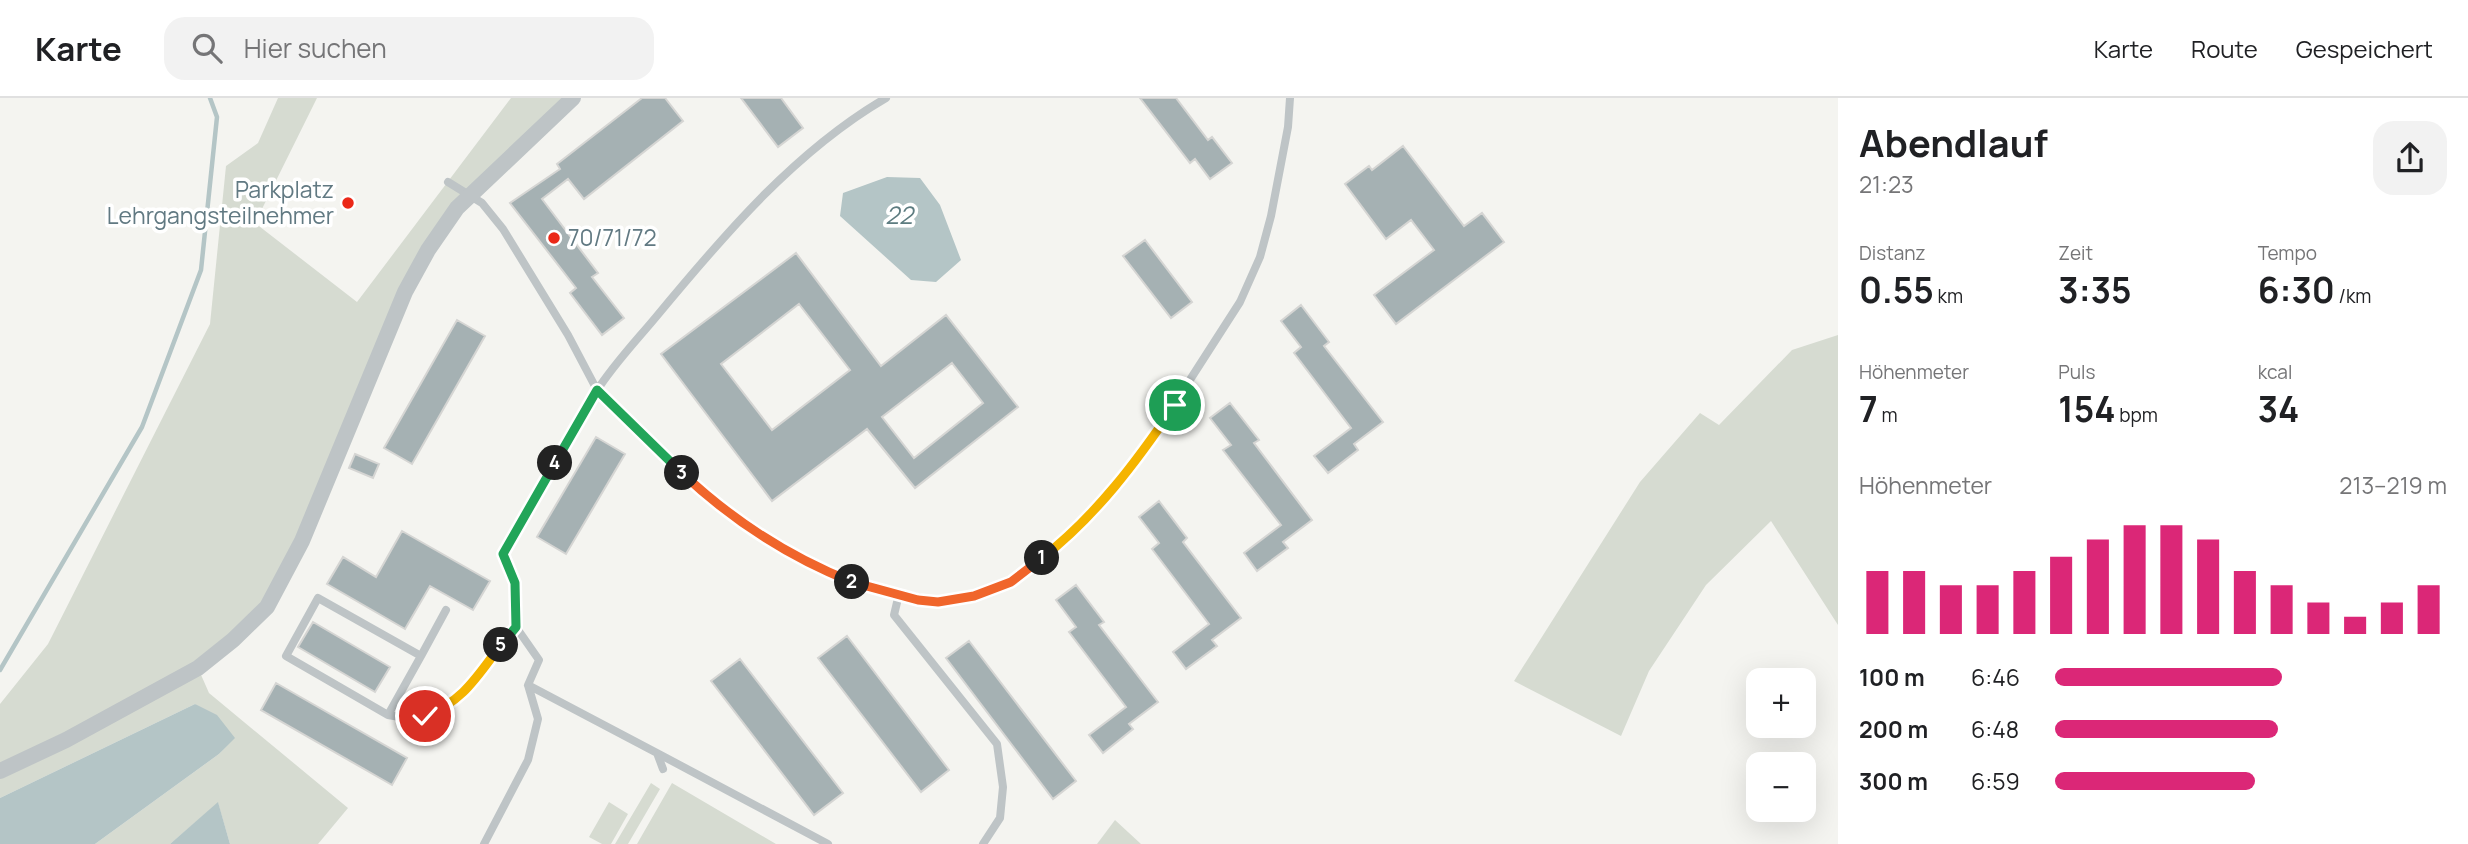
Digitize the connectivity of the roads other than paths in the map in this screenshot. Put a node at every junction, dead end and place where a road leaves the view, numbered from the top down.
1 (573, 98) edge
2 (886, 98) edge
3 (1290, 98) edge
4 (448, 182) dead end
5 (471, 195) junction
6 (597, 390) junction
7 (899, 594) junction
8 (446, 610) dead end
9 (516, 627) junction
10 (421, 656) junction
11 (527, 685) junction
12 (388, 715) junction
13 (657, 753) junction
14 (663, 769) dead end
15 (0, 771) edge
16 (484, 844) edge
17 (828, 844) edge
18 (983, 844) edge

1 - 5 street
2 - 6 lane
3 - 7 lane
4 - 5 lane
5 - 6 lane
5 - 15 street
6 - 7 lane
6 - 9 lane
7 - 18 lane
8 - 10 lane
9 - 11 lane
9 - 12 lane
10 - 12 lane
10 - 12 lane
11 - 13 lane
11 - 16 lane
13 - 14 lane
13 - 17 lane

